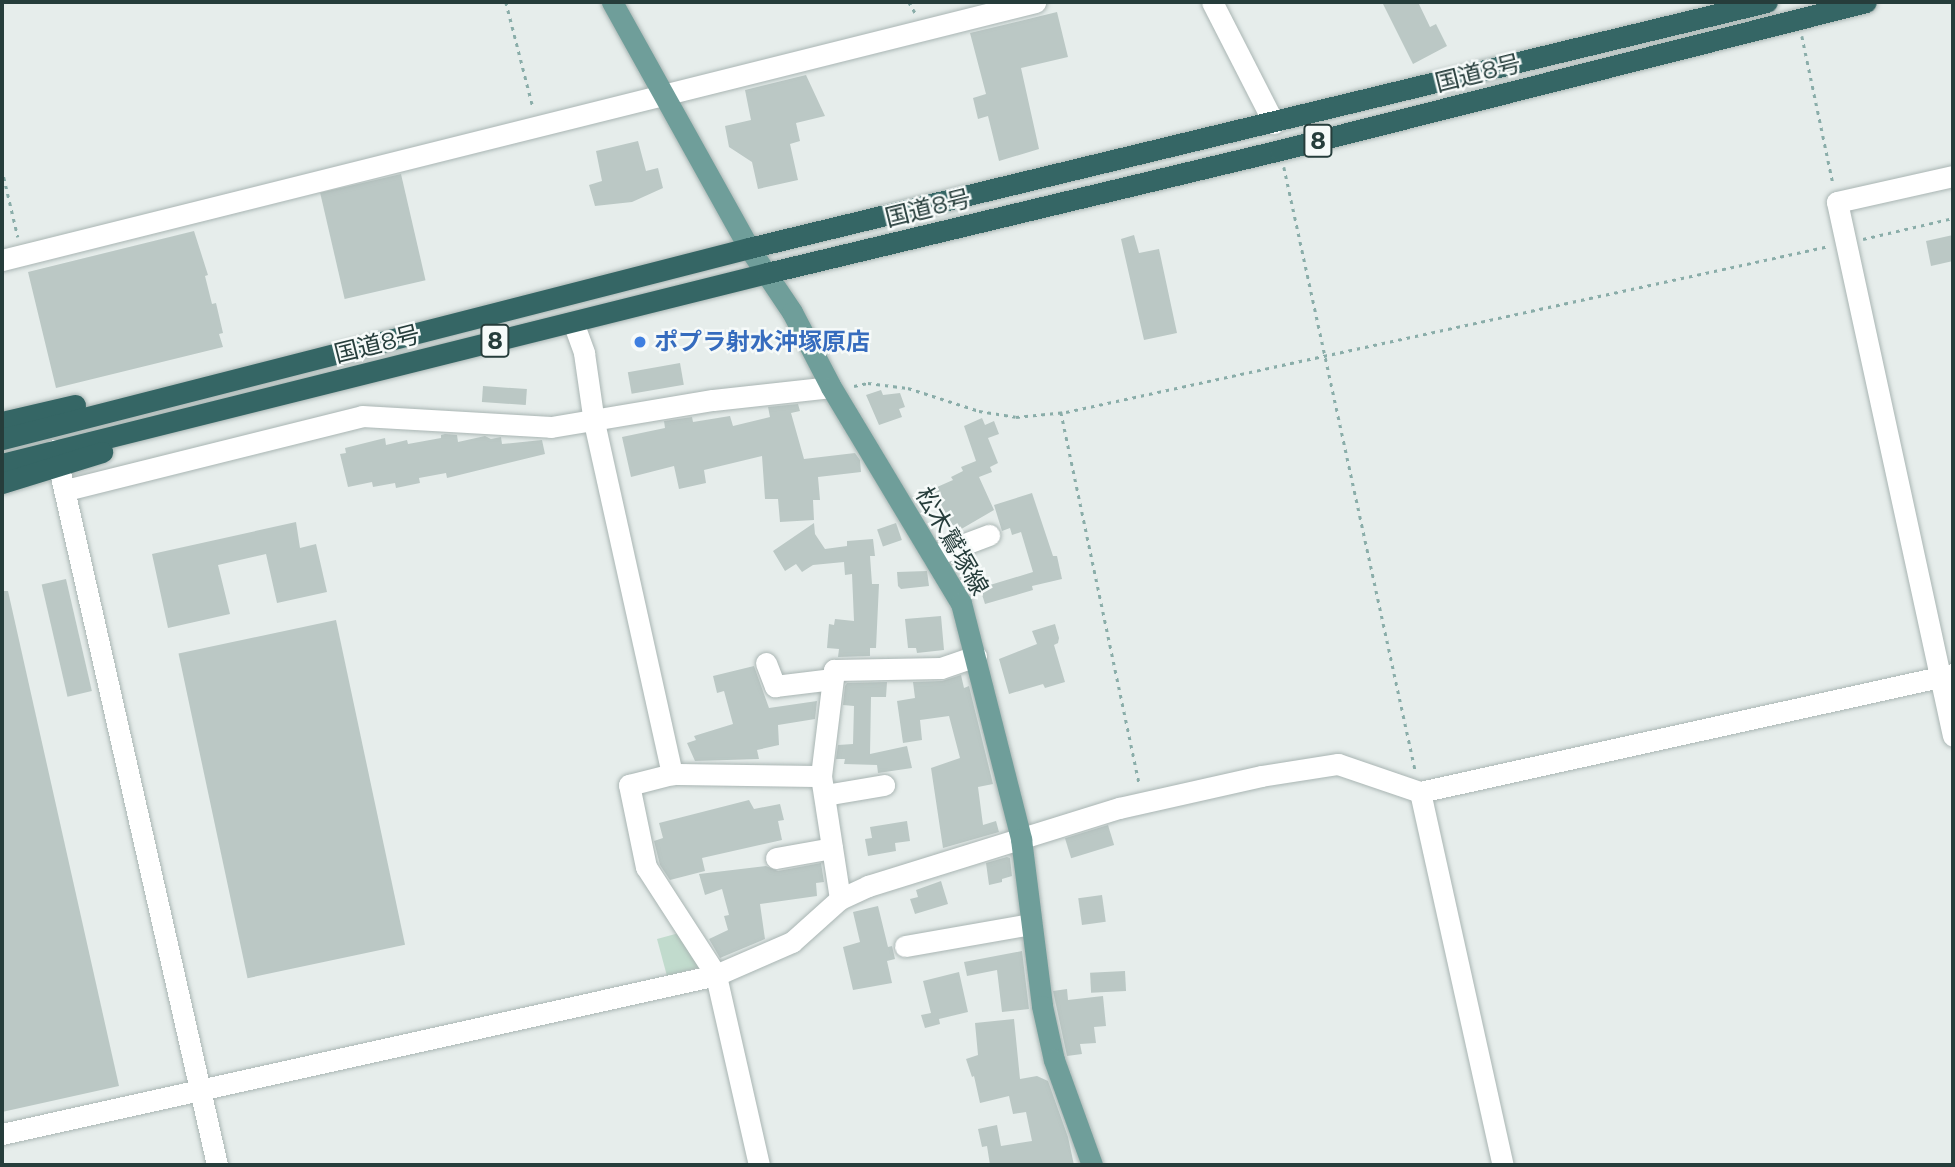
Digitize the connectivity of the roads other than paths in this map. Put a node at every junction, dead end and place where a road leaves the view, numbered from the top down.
1 (612, 2) edge
2 (1035, 2) edge
3 (1212, 2) edge
4 (1768, 2) edge
5 (1866, 2) edge
6 (664, 95) junction
7 (1274, 123) junction
8 (1953, 176) edge
9 (749, 248) junction
10 (12, 258) edge
11 (767, 273) junction
12 (573, 322) junction
13 (339, 352) junction
14 (832, 389) junction
15 (2, 422) edge
16 (594, 422) junction
17 (2, 439) edge
18 (57, 458) junction
19 (2, 471) edge
20 (66, 489) junction
21 (989, 535) dead end
22 (933, 556) junction
23 (976, 656) junction
24 (766, 663) dead end
25 (1947, 675) edge
26 (833, 680) junction
27 (1953, 736) edge
28 (671, 774) junction
29 (884, 785) dead end
30 (822, 786) junction
31 (1420, 792) junction
32 (1021, 839) junction
33 (832, 848) junction
34 (776, 859) dead end
35 (840, 899) junction
36 (1031, 924) junction
37 (905, 946) dead end
38 (716, 975) junction
39 (200, 1089) junction
40 (2, 1133) edge
41 (217, 1165) edge
42 (759, 1165) edge
43 (1091, 1165) edge
44 (1503, 1165) edge

1 - 6 main road, 松木鷲塚線
2 - 6 street
3 - 7 street
4 - 7 highway, 国道8号 / 8
5 - 11 highway, 国道8号 / 8
6 - 9 main road, 松木鷲塚線
6 - 10 street
7 - 9 highway, 国道8号 / 8
8 - 25 street
9 - 11 main road, 松木鷲塚線
9 - 13 highway, 国道8号 / 8
11 - 12 highway, 国道8号 / 8
11 - 14 main road, 松木鷲塚線
12 - 16 street
12 - 18 highway, 国道8号 / 8
13 - 15 highway
13 - 17 highway, 国道8号 / 8
14 - 16 street
14 - 22 main road, 松木鷲塚線
16 - 20 street
16 - 28 street
18 - 19 highway, 国道8号
18 - 20 street
20 - 39 street
21 - 22 street
22 - 23 main road, 松木鷲塚線
23 - 26 street
23 - 32 main road, 松木鷲塚線
24 - 26 street
25 - 27 street
25 - 31 street
26 - 30 street
28 - 30 street
28 - 38 street
29 - 30 street
30 - 33 street
31 - 32 street
31 - 44 street
32 - 35 street
32 - 36 main road, 松木鷲塚線
33 - 34 street
33 - 35 street
35 - 38 street
36 - 37 street
36 - 43 main road, 松木鷲塚線
38 - 39 street
38 - 42 street
39 - 40 street
39 - 41 street

